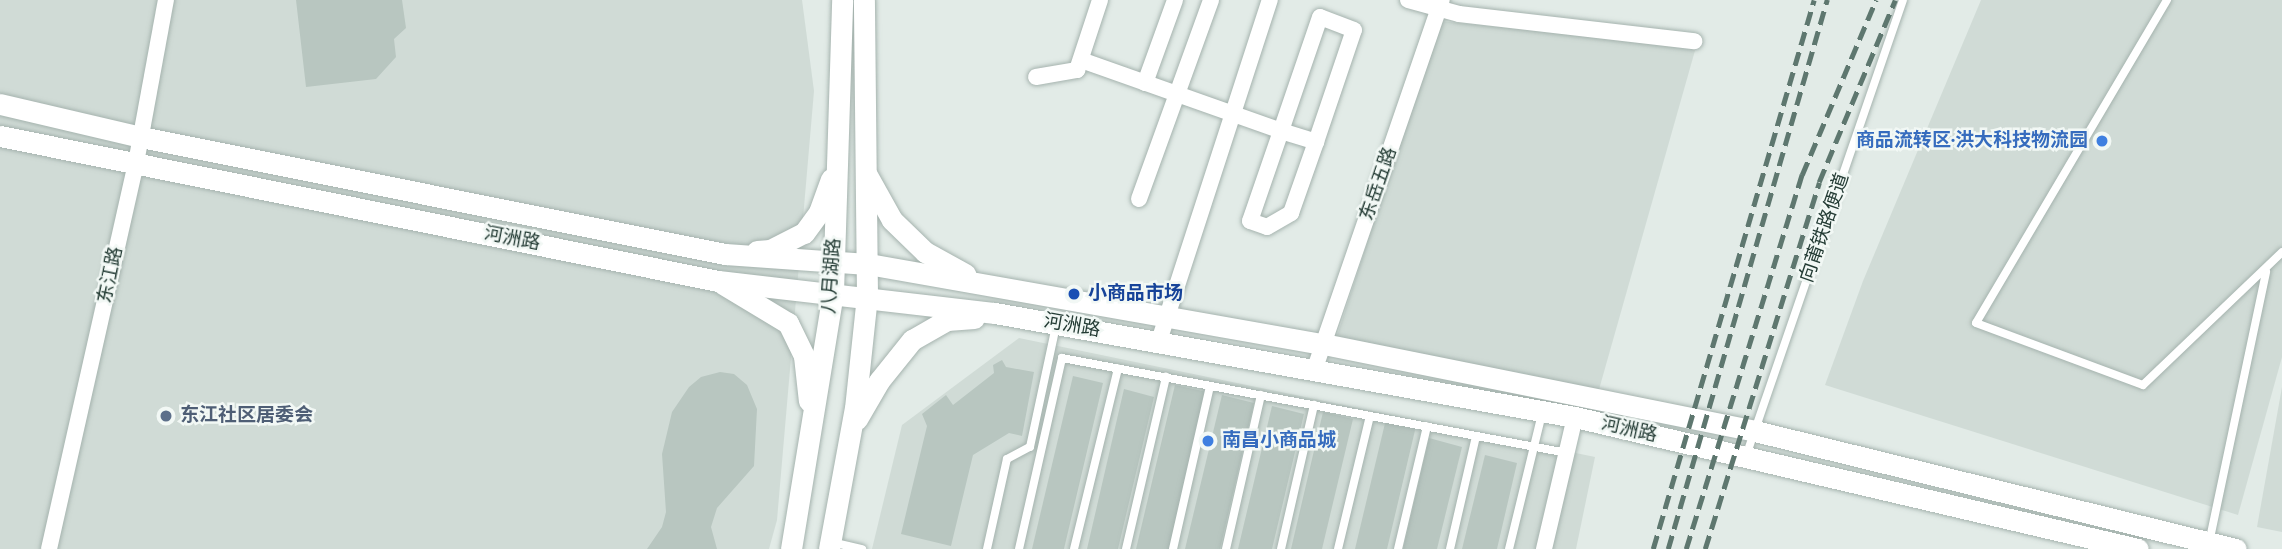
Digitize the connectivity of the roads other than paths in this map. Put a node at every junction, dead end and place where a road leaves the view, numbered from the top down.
1 (166, 0) edge
2 (842, 0) edge
3 (864, 0) edge
4 (1100, 0) edge
5 (1175, 0) edge
6 (1211, 0) edge
7 (1270, 0) edge
8 (1408, 0) edge
9 (1903, 0) edge
10 (2167, 0) edge
11 (1441, 4) edge
12 (1694, 41) dead end
13 (1081, 60) junction
14 (1036, 77) dead end
15 (1145, 83) junction
16 (1177, 94) junction
17 (0, 104) edge
18 (1233, 114) junction
19 (1281, 131) junction
20 (0, 136) edge
21 (141, 137) junction
22 (1315, 142) junction
23 (838, 161) junction
24 (136, 163) junction
25 (866, 173) junction
26 (1139, 199) dead end
27 (2282, 253) edge
28 (725, 254) junction
29 (834, 262) junction
30 (868, 264) junction
31 (719, 281) junction
32 (993, 285) junction
33 (833, 292) junction
34 (867, 295) junction
35 (1168, 314) junction
36 (1006, 315) junction
37 (1056, 324) junction
38 (1159, 341) junction
39 (1324, 344) junction
40 (1118, 368) junction
41 (1315, 368) junction
42 (1167, 377) junction
43 (1210, 386) junction
44 (1261, 395) junction
45 (1314, 405) junction
46 (1542, 411) junction
47 (1370, 416) junction
48 (1575, 417) junction
49 (1427, 426) junction
50 (851, 430) junction
51 (812, 431) junction
52 (1755, 431) junction
53 (1476, 436) junction
54 (1534, 446) junction
55 (1567, 453) junction
56 (1746, 456) junction
57 (830, 545) edge
58 (2208, 546) edge
59 (49, 549) edge
60 (791, 549) edge
61 (862, 549) edge
62 (986, 549) edge
63 (1019, 549) edge
64 (1074, 549) edge
65 (1126, 549) edge
66 (1173, 549) edge
67 (1226, 549) edge
68 (1281, 549) edge
69 (1338, 549) edge
70 (1398, 549) edge
71 (1450, 549) edge
72 (1509, 549) edge
73 (1544, 549) edge
74 (2138, 549) edge
75 (2236, 549) edge

1 - 21 street, 东江路
2 - 23 main road, 八月湖路
3 - 25 main road, 八月湖路
4 - 13 street
5 - 15 street
6 - 16 street
7 - 18 street
8 - 11 street
9 - 52 lane, 向莆铁路便道
10 - 27 lane
11 - 12 street
11 - 39 street, 东岳五路
13 - 14 street
13 - 15 street
15 - 16 street
16 - 18 street
16 - 26 street
17 - 21 main road
18 - 19 street
18 - 35 street
19 - 22 street
19 - 22 street
19 - 22 street
20 - 24 main road, 河洲路
21 - 24 street, 东江路
21 - 28 main road
23 - 28 main road
23 - 29 main road, 八月湖路
24 - 31 main road, 河洲路
24 - 59 street, 东江路
25 - 30 main road, 八月湖路
25 - 32 main road
27 - 58 lane
28 - 29 main road
29 - 30 main road
29 - 33 main road, 八月湖路
30 - 32 main road
30 - 34 main road, 八月湖路
31 - 33 main road, 河洲路
31 - 51 main road
32 - 35 main road
33 - 34 main road, 河洲路
33 - 51 main road, 八月湖路
34 - 36 main road, 河洲路
34 - 50 main road, 八月湖路
35 - 38 street
35 - 39 main road
36 - 37 main road, 河洲路
36 - 50 main road
37 - 38 main road, 河洲路
37 - 62 lane
38 - 41 main road, 河洲路
39 - 41 street, 东岳五路
39 - 52 main road
40 - 42 lane
40 - 63 lane
40 - 64 lane
41 - 46 main road, 河洲路
42 - 43 lane
42 - 65 lane
43 - 44 lane
43 - 66 lane
44 - 45 lane
44 - 67 lane
45 - 47 lane
45 - 68 lane
46 - 48 main road, 河洲路
46 - 54 lane
47 - 49 lane
47 - 69 lane
48 - 55 street
48 - 56 main road, 河洲路
49 - 53 lane
49 - 70 lane
50 - 57 main road, 八月湖路
51 - 60 main road, 八月湖路
52 - 56 lane, 向莆铁路便道
52 - 58 main road
53 - 54 lane
53 - 71 lane
54 - 55 lane
54 - 72 lane
55 - 73 street
56 - 74 main road, 河洲路
57 - 61 lane
58 - 75 main road

